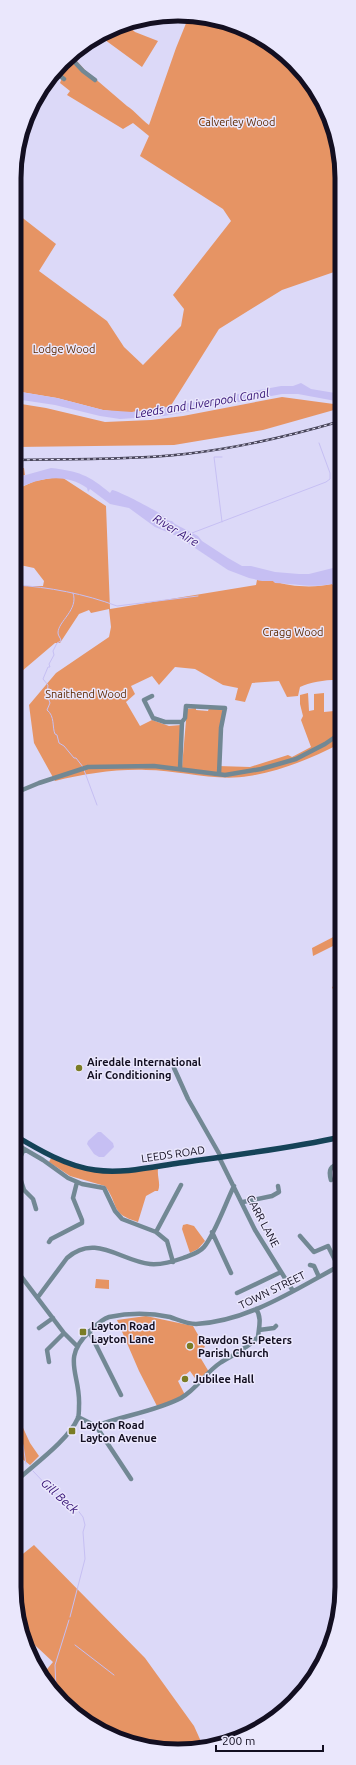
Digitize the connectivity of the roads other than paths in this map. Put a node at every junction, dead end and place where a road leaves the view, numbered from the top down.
1 (74, 60) edge
2 (59, 75) edge
3 (64, 79) dead end
4 (95, 80) dead end
5 (152, 696) dead end
6 (182, 722) junction
7 (335, 737) edge
8 (180, 769) junction
9 (218, 774) junction
10 (21, 791) edge
11 (174, 1068) dead end
12 (335, 1138) edge
13 (21, 1139) edge
14 (21, 1147) edge
15 (24, 1149) junction
16 (21, 1155) edge
17 (220, 1157) junction
18 (335, 1165) edge
19 (331, 1180) dead end
20 (21, 1181) edge
21 (77, 1182) junction
22 (181, 1185) dead end
23 (234, 1186) junction
24 (278, 1186) dead end
25 (243, 1202) junction
26 (36, 1209) dead end
27 (156, 1232) junction
28 (212, 1232) junction
29 (300, 1236) dead end
30 (49, 1242) dead end
31 (335, 1258) edge
32 (173, 1262) junction
33 (310, 1265) dead end
34 (335, 1268) edge
35 (281, 1272) junction
36 (231, 1273) dead end
37 (21, 1276) edge
38 (320, 1276) junction
39 (293, 1291) junction
40 (237, 1293) dead end
41 (38, 1297) junction
42 (256, 1309) junction
43 (53, 1318) junction
44 (276, 1326) dead end
45 (39, 1328) dead end
46 (259, 1330) junction
47 (89, 1331) junction
48 (64, 1333) junction
49 (77, 1346) junction
50 (50, 1362) dead end
51 (121, 1395) dead end
52 (78, 1417) junction
53 (96, 1426) junction
54 (21, 1477) edge
55 (131, 1479) dead end

1 - 4 street
2 - 3 street
5 - 6 street
6 - 8 street
6 - 9 street
7 - 9 street
8 - 9 street
8 - 10 street
11 - 17 street, CARR LANE
12 - 17 main road, LEEDS ROAD
13 - 17 main road, LEEDS ROAD
14 - 15 street
15 - 16 street
15 - 21 street
17 - 23 street, CARR LANE
18 - 19 street
20 - 26 street
21 - 27 street
21 - 30 street
22 - 27 street
23 - 25 street, CARR LANE
23 - 28 street
24 - 25 street
25 - 35 street, CARR LANE
27 - 32 street
28 - 32 street
28 - 36 street
29 - 31 street
32 - 41 street
33 - 38 street
34 - 38 street, TOWN STREET
35 - 39 street, CARR LANE
35 - 40 street
37 - 41 street
38 - 39 street, TOWN STREET
39 - 42 street, TOWN STREET
41 - 43 street
42 - 46 street
42 - 47 street, TOWN STREET
43 - 45 street
43 - 48 street
44 - 46 street
46 - 53 street
47 - 49 street, TOWN STREET
47 - 51 street
48 - 49 street
48 - 50 street
49 - 52 street
52 - 53 street
52 - 54 street
53 - 55 street

